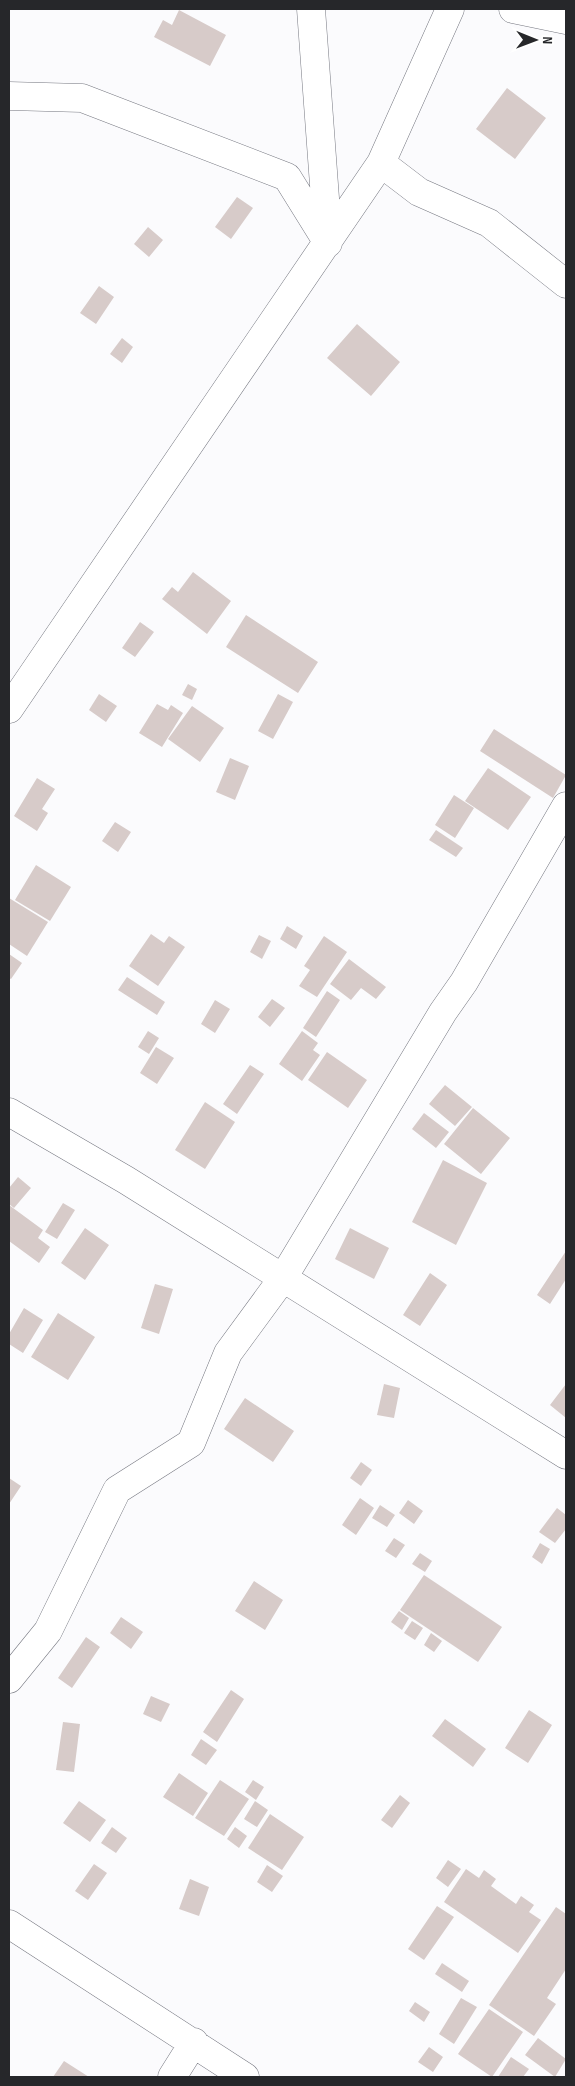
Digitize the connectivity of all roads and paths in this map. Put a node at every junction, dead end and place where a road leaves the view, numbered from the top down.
1 (311, 9) edge
2 (450, 9) edge
3 (514, 9) edge
4 (566, 20) edge
5 (9, 96) edge
6 (381, 163) junction
7 (328, 243) junction
8 (566, 284) edge
9 (9, 709) edge
10 (566, 806) edge
11 (9, 1112) edge
12 (282, 1278) junction
13 (566, 1455) edge
14 (9, 1679) edge
15 (9, 1924) edge
16 (194, 2042) junction
17 (172, 2077) edge
18 (245, 2077) edge

1 - 7 street
2 - 6 street
3 - 4 street
5 - 7 street
6 - 7 street
6 - 8 street
7 - 9 street
10 - 12 street
11 - 12 street
12 - 13 street
12 - 14 street
15 - 16 street
16 - 17 street
16 - 18 street

